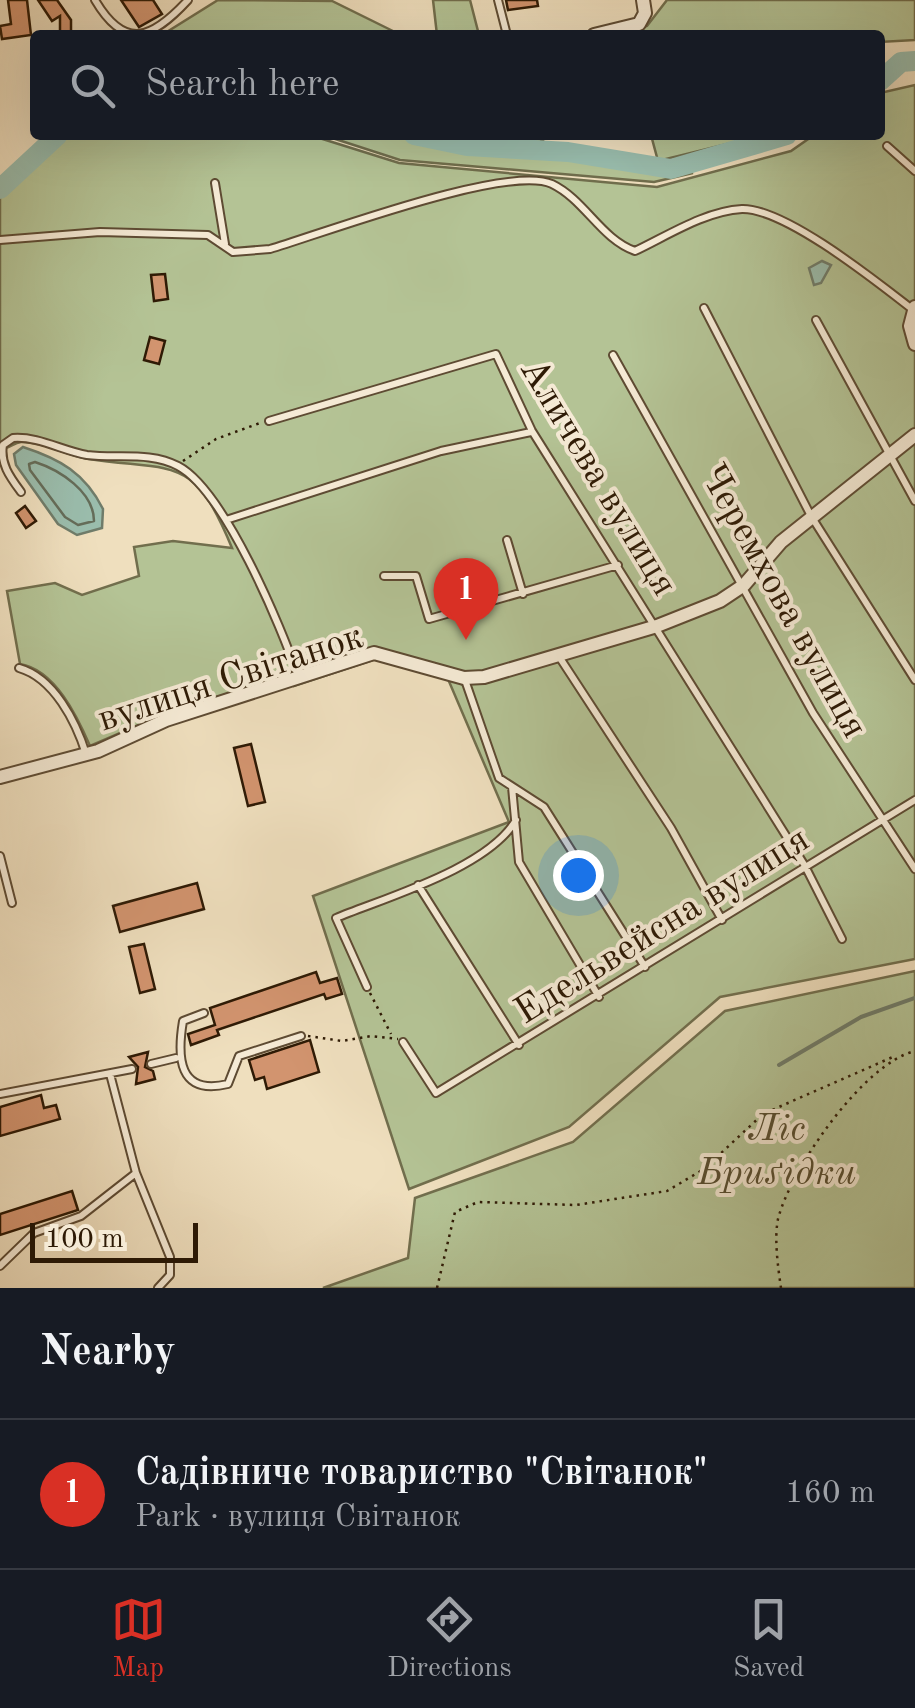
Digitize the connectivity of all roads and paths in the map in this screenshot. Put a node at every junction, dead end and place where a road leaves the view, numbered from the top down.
1 (95, 0) edge
2 (188, 0) edge
3 (498, 0) edge
4 (644, 0) edge
5 (120, 30) edge
6 (149, 30) edge
7 (505, 30) edge
8 (614, 30) edge
9 (887, 146) dead end
10 (915, 171) edge
11 (215, 184) dead end
12 (0, 240) edge
13 (225, 245) junction
14 (704, 308) dead end
15 (913, 308) edge
16 (816, 320) dead end
17 (913, 327) edge
18 (915, 344) edge
19 (613, 355) dead end
20 (269, 421) joint
21 (532, 432) junction
22 (915, 435) edge
23 (887, 456) junction
24 (178, 466) junction
25 (21, 492) dead end
26 (915, 501) edge
27 (812, 516) junction
28 (226, 520) junction
29 (507, 540) dead end
30 (618, 565) junction
31 (384, 576) dead end
32 (744, 585) junction
33 (523, 594) junction
34 (658, 626) junction
35 (557, 654) junction
36 (19, 668) dead end
37 (464, 678) junction
38 (299, 679) junction
39 (915, 680) edge
40 (86, 754) junction
41 (0, 778) edge
42 (512, 787) junction
43 (915, 800) edge
44 (516, 820) junction
45 (884, 820) junction
46 (0, 856) edge
47 (805, 866) junction
48 (915, 869) edge
49 (418, 885) junction
50 (12, 903) dead end
51 (722, 920) junction
52 (842, 939) dead end
53 (645, 968) junction
54 (367, 987) joint
55 (598, 997) junction
56 (204, 1013) dead end
57 (301, 1036) joint
58 (392, 1036) junction
59 (404, 1042) joint
60 (519, 1045) junction
61 (915, 1051) edge
62 (895, 1056) junction
63 (176, 1058) junction
64 (151, 1064) dead end
65 (132, 1069) dead end
66 (110, 1074) junction
67 (0, 1094) edge
68 (136, 1173) junction
69 (0, 1266) edge
70 (158, 1288) edge
71 (436, 1288) edge
72 (781, 1288) edge

1 - 5 lane
2 - 6 lane
3 - 7 lane
4 - 8 street
9 - 10 lane
11 - 13 lane
12 - 13 lane
13 - 15 lane
14 - 27 lane
15 - 17 street
16 - 23 lane
17 - 18 street
19 - 32 lane, Черемхова вулиця
20 - 21 lane, Аличева вулиця
20 - 24 path
21 - 28 lane
21 - 30 lane, Аличева вулиця
22 - 23 street, вулиця Світанок
23 - 26 lane
23 - 27 street, вулиця Світанок
24 - 25 lane
24 - 28 lane
27 - 32 street, вулиця Світанок
27 - 39 lane
28 - 38 lane
29 - 33 lane
30 - 33 lane
30 - 34 lane, Аличева вулиця
31 - 33 lane
32 - 34 street, вулиця Світанок
32 - 45 lane, Черемхова вулиця
34 - 35 street, вулиця Світанок
34 - 47 lane, Аличева вулиця
35 - 37 street, вулиця Світанок
35 - 51 lane
36 - 40 lane
37 - 38 street, вулиця Світанок
37 - 42 lane
38 - 40 street, вулиця Світанок
40 - 41 street, вулиця Світанок
42 - 44 lane
42 - 53 lane
43 - 45 lane, Едельвейсна вулиця
44 - 49 lane
44 - 55 lane
45 - 47 lane, Едельвейсна вулиця
45 - 48 lane, Черемхова вулиця
46 - 50 lane
47 - 51 lane, Едельвейсна вулиця
47 - 52 lane, Аличева вулиця
49 - 54 lane
49 - 60 lane
51 - 53 lane, Едельвейсна вулиця
53 - 55 lane, Едельвейсна вулиця
54 - 58 path
55 - 60 lane, Едельвейсна вулиця
56 - 63 lane
57 - 58 path
57 - 63 lane
58 - 59 path
59 - 60 lane, Едельвейсна вулиця
61 - 62 path
62 - 71 path
62 - 72 path
63 - 64 lane
65 - 66 lane
66 - 67 lane
66 - 68 lane
68 - 69 lane
68 - 70 lane

